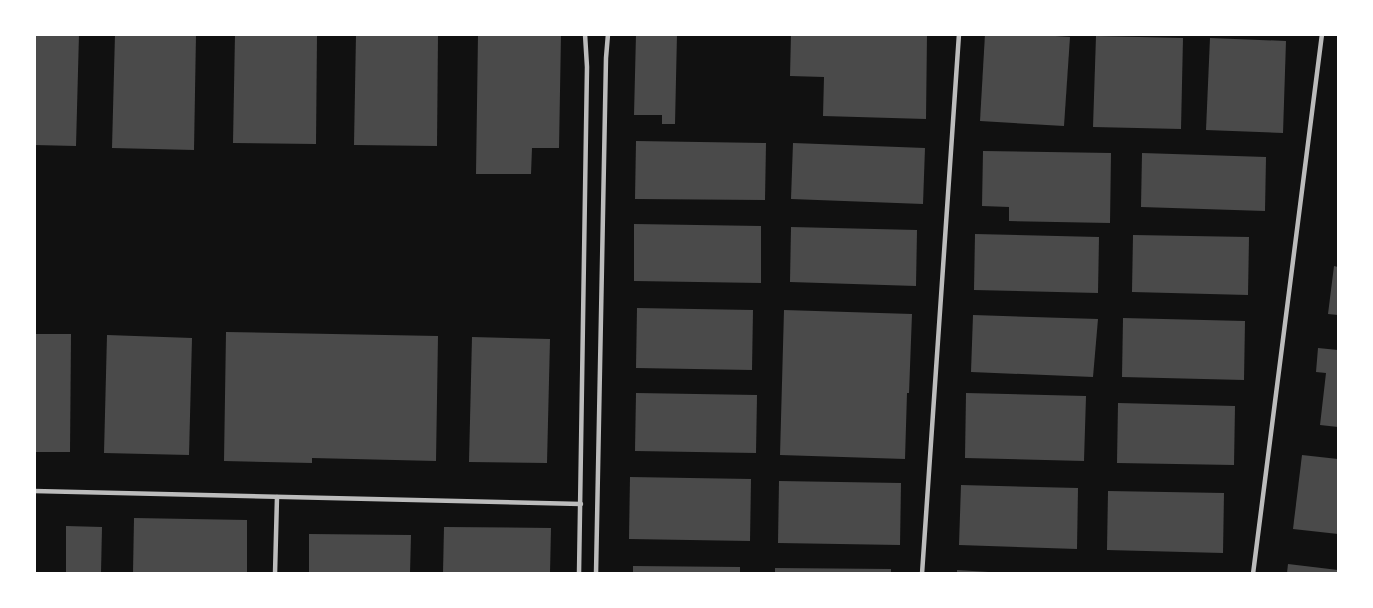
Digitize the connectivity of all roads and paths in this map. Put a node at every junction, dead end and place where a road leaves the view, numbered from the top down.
1 (585, 34) edge
2 (608, 34) edge
3 (959, 34) edge
4 (1322, 34) edge
5 (34, 490) edge
6 (277, 497) junction
7 (580, 504) junction
8 (275, 573) edge
9 (579, 573) edge
10 (596, 573) edge
11 (922, 573) edge
12 (1252, 573) edge

1 - 7 street
2 - 10 street
3 - 11 street
4 - 12 street
5 - 6 street
6 - 7 street
6 - 8 street
7 - 9 street

